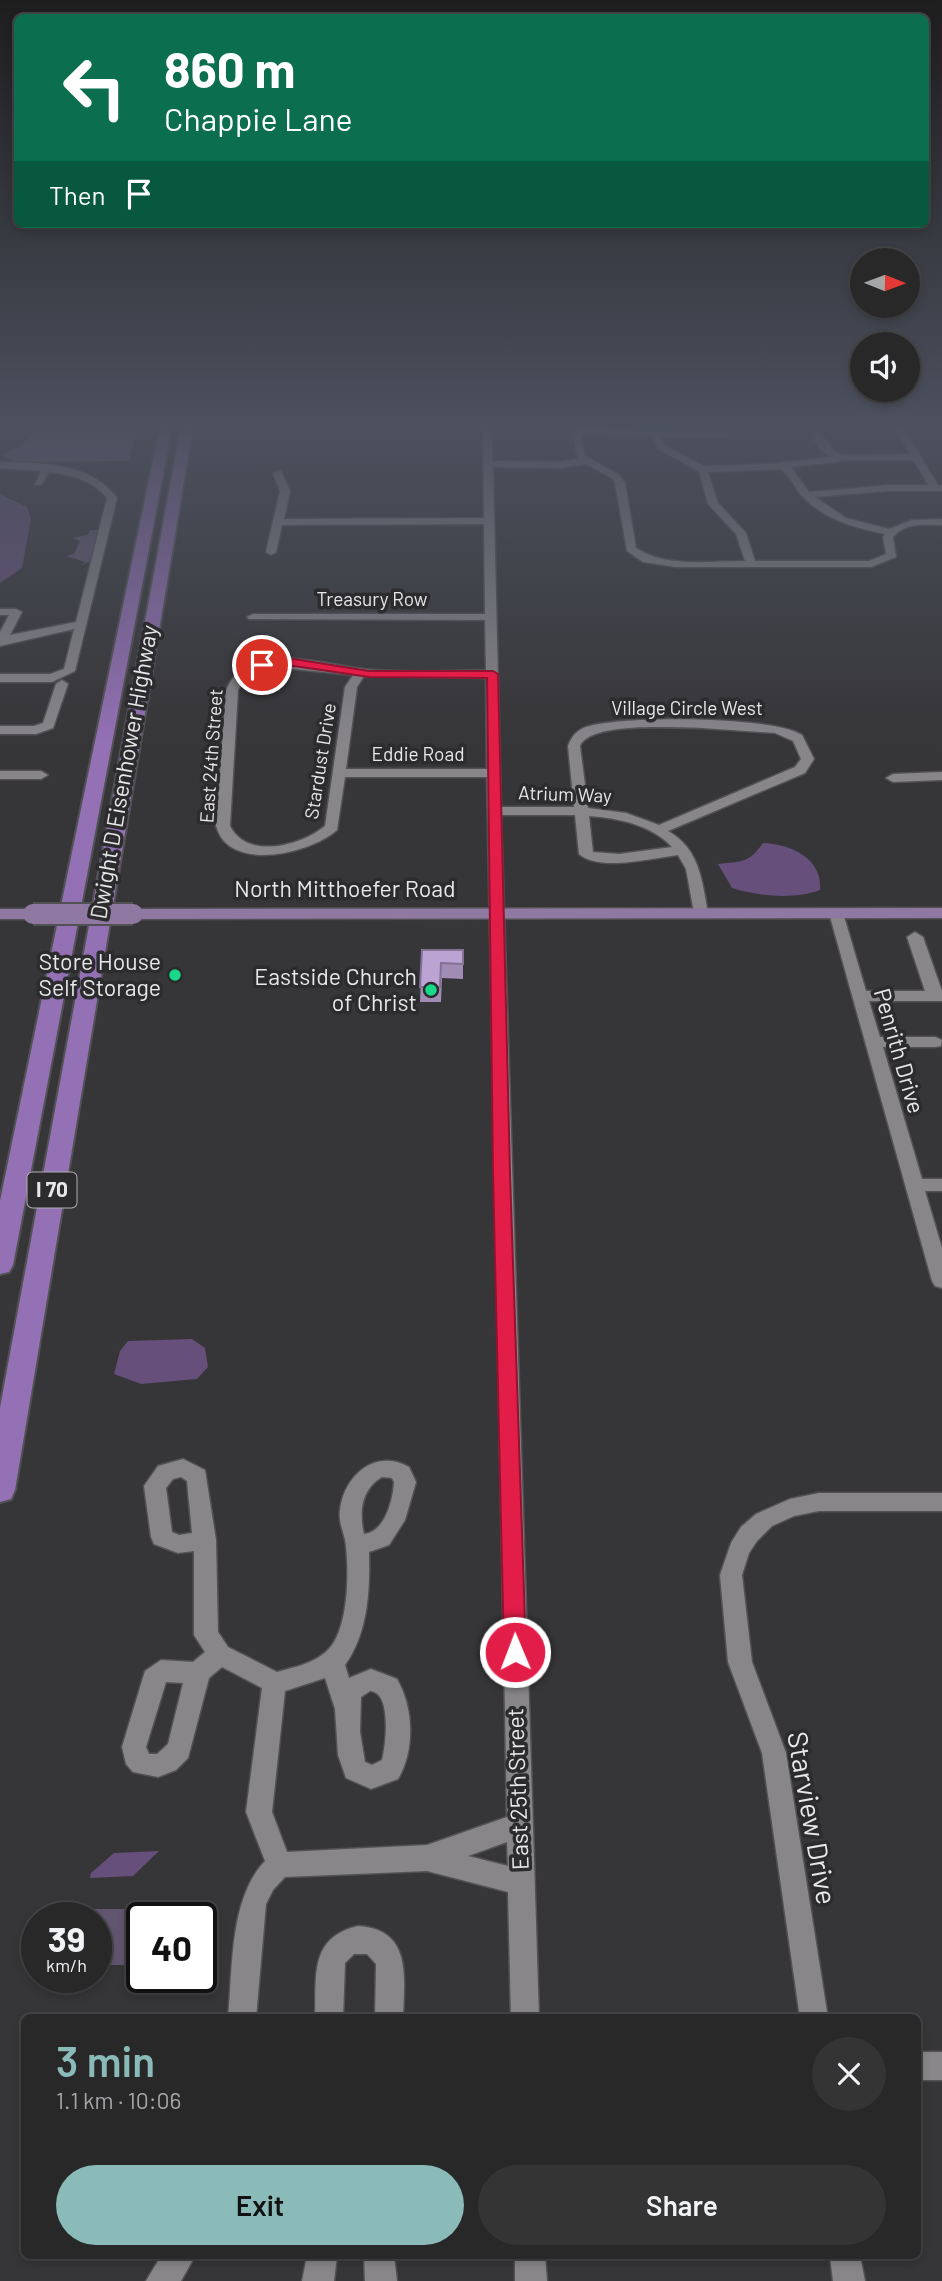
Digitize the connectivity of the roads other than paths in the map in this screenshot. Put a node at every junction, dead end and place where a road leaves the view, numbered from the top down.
1 (103, 533) edge
2 (158, 533) edge
3 (163, 533) edge
4 (275, 533) edge
5 (489, 533) edge
6 (628, 533) edge
7 (741, 533) edge
8 (890, 533) edge
9 (271, 552) dead end
10 (751, 564) junction
11 (0, 612) edge
12 (253, 617) dead end
13 (491, 617) junction
14 (80, 624) junction
15 (1, 642) edge
16 (360, 673) junction
17 (493, 674) junction
18 (0, 678) edge
19 (62, 684) dead end
20 (0, 730) edge
21 (340, 773) junction
22 (495, 773) junction
23 (0, 775) edge
24 (41, 775) dead end
25 (942, 776) edge
26 (893, 778) dead end
27 (496, 811) junction
28 (580, 811) junction
29 (656, 831) junction
30 (266, 850) joint
31 (682, 850) junction
32 (497, 913) junction
33 (701, 913) junction
34 (836, 913) junction
35 (942, 913) edge
36 (0, 914) edge
37 (915, 937) dead end
38 (860, 996) junction
39 (938, 996) edge
40 (940, 1041) edge
41 (873, 1042) junction
42 (914, 1185) junction
43 (942, 1185) edge
44 (0, 1265) edge
45 (942, 1281) edge
46 (0, 1490) edge
47 (942, 1502) edge
48 (205, 1540) dead end
49 (357, 1543) dead end
50 (220, 1654) junction
51 (332, 1662) junction
52 (198, 1673) dead end
53 (276, 1683) junction
54 (349, 1711) dead end
55 (520, 1825) junction
56 (427, 1858) junction
57 (279, 1864) junction
58 (522, 1883) junction
59 (243, 2014) edge
60 (329, 2014) edge
61 (389, 2014) edge
62 (525, 2014) edge
63 (813, 2014) edge
64 (921, 2066) edge
65 (942, 2066) edge
66 (178, 2259) edge
67 (322, 2259) edge
68 (379, 2259) edge
69 (530, 2259) edge
70 (845, 2259) edge
71 (162, 2281) edge
72 (318, 2281) edge
73 (381, 2281) edge
74 (531, 2281) edge
75 (849, 2281) edge

1 - 14 street
2 - 44 highway, Dwight D Eisenhower Highway / I 70
3 - 46 highway, Dwight D Eisenhower Highway / I 70
4 - 9 street
5 - 13 street, East 25th Street
6 - 10 street
7 - 10 street
8 - 10 street
11 - 15 street
12 - 13 street, Treasury Row
13 - 17 street, East 25th Street
14 - 15 street
14 - 18 street
16 - 17 street
16 - 21 street, Stardust Drive
16 - 30 street, East 24th Street
17 - 22 street, East 25th Street
19 - 20 street
21 - 22 street, Eddie Road
21 - 30 street, Stardust Drive
22 - 27 street, East 25th Street
23 - 24 street
25 - 26 street
27 - 28 street, Atrium Way
27 - 32 street, East 25th Street
28 - 29 street, Atrium Way
28 - 29 street, Village Circle West
28 - 31 street, Village Circle West
29 - 31 street, Atrium Way
31 - 33 street
32 - 33 main road, North Mitthoefer Road
32 - 36 main road, North Mitthoefer Road, bridge
32 - 55 street, East 25th Street
33 - 34 main road, North Mitthoefer Road
34 - 35 main road, North Mitthoefer Road
34 - 38 street, Penrith Drive
37 - 39 street
38 - 39 street
38 - 41 street, Penrith Drive
40 - 41 street
41 - 42 street, Penrith Drive
42 - 43 street
42 - 45 street, Penrith Drive
47 - 63 street, Starview Drive
48 - 50 street
49 - 51 street
50 - 52 street
50 - 53 street
51 - 53 street
51 - 54 street
53 - 57 street
55 - 56 street
55 - 58 street, East 25th Street
56 - 57 street
56 - 58 street
57 - 59 street
58 - 62 street, East 25th Street
60 - 61 street
64 - 65 street
66 - 71 street
67 - 72 street
68 - 73 street
69 - 74 street
70 - 75 street

